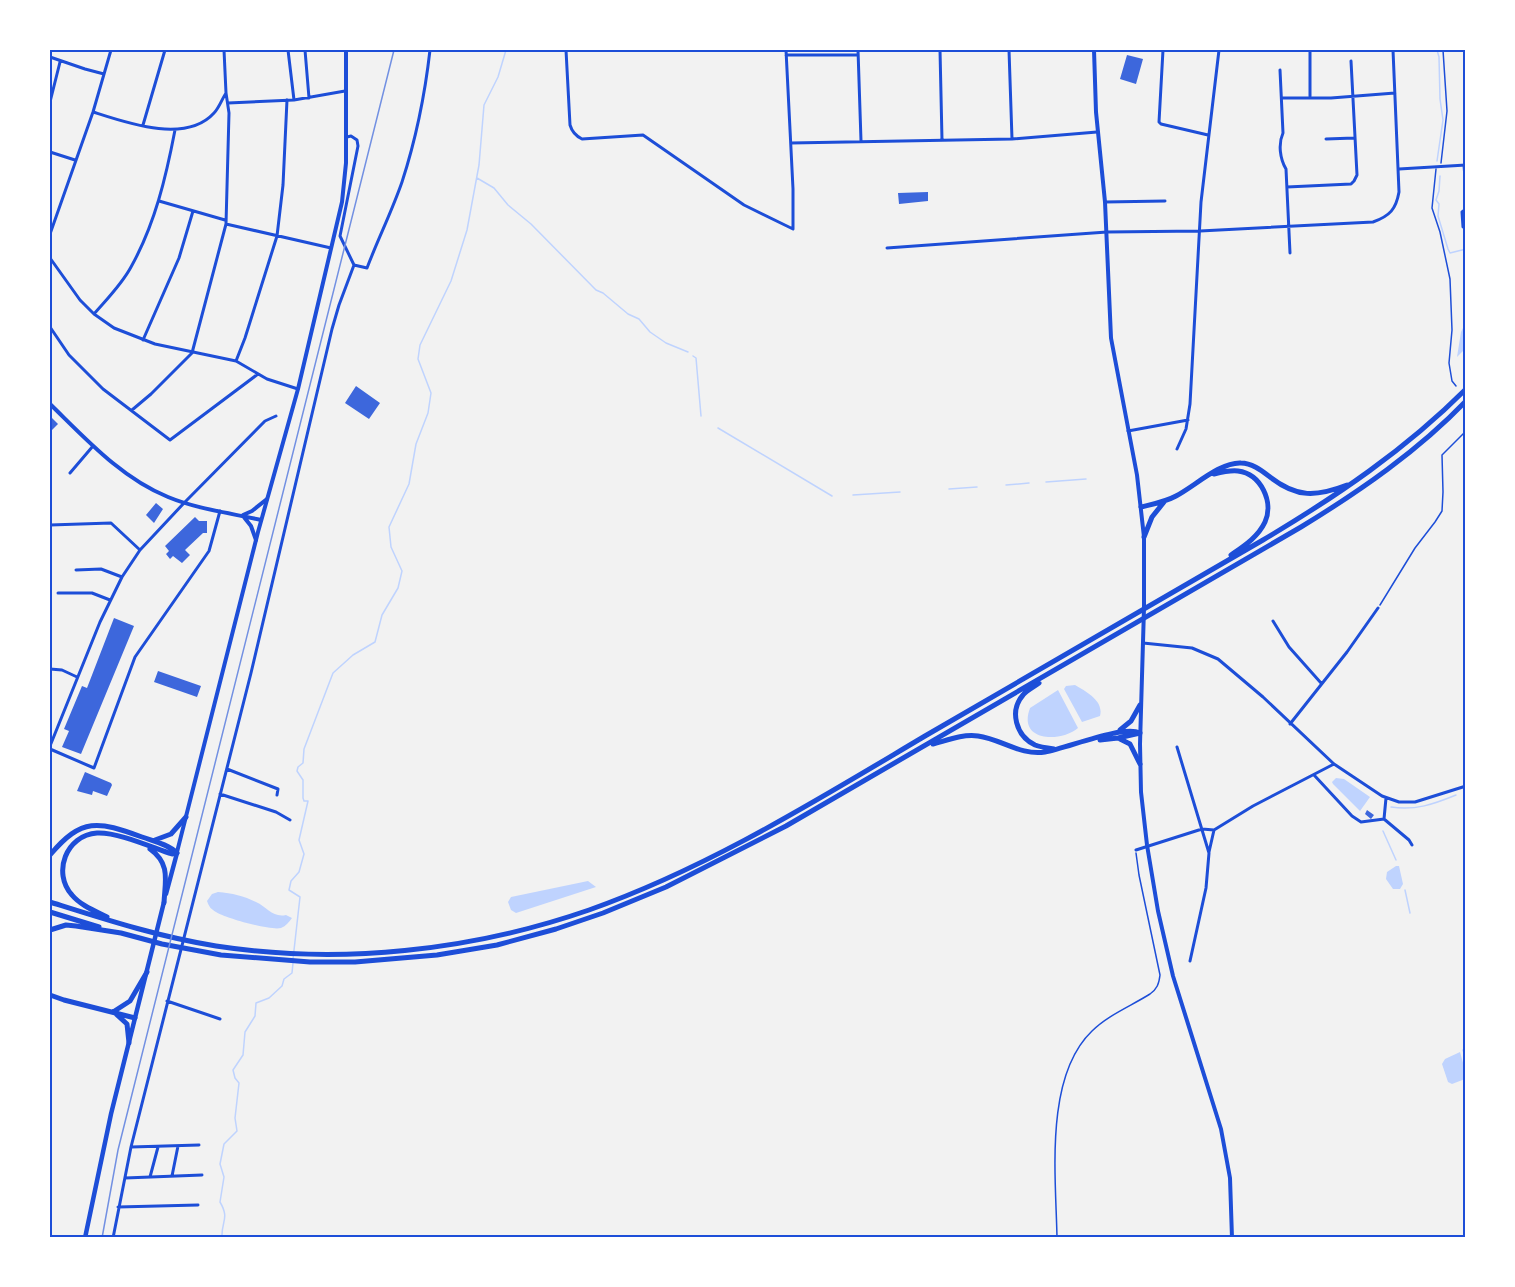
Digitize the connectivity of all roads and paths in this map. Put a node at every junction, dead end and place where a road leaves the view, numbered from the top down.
1 (111, 50) edge
2 (165, 50) edge
3 (224, 50) edge
4 (288, 50) edge
5 (305, 50) edge
6 (346, 50) edge
7 (430, 50) edge
8 (566, 50) edge
9 (786, 50) edge
10 (858, 50) edge
11 (940, 50) edge
12 (1009, 50) edge
13 (1094, 50) edge
14 (1163, 50) edge
15 (1219, 50) edge
16 (1310, 50) edge
17 (1393, 50) edge
18 (1443, 50) edge
19 (786, 55) junction
20 (858, 55) junction
21 (50, 57) edge
22 (1351, 61) dead end
23 (60, 62) junction
24 (1280, 70) dead end
25 (104, 74) junction
26 (345, 91) junction
27 (226, 93) junction
28 (1395, 93) junction
29 (1310, 96) junction
30 (1352, 97) junction
31 (309, 98) junction
32 (1282, 98) junction
33 (288, 100) junction
34 (294, 100) junction
35 (50, 102) edge
36 (228, 103) junction
37 (93, 112) junction
38 (143, 126) junction
39 (175, 130) junction
40 (1097, 132) junction
41 (1208, 135) junction
42 (345, 137) junction
43 (1354, 138) junction
44 (1012, 139) junction
45 (1326, 139) dead end
46 (942, 140) junction
47 (861, 141) junction
48 (791, 143) junction
49 (50, 152) edge
50 (75, 160) junction
51 (1465, 165) edge
52 (1438, 167) junction
53 (1399, 169) junction
54 (1287, 187) junction
55 (1466, 192) edge
56 (159, 201) junction
57 (1165, 201) dead end
58 (1105, 202) junction
59 (1466, 209) edge
60 (193, 211) junction
61 (225, 222) junction
62 (51, 225) edge
63 (1289, 225) junction
64 (1463, 227) dead end
65 (1200, 231) junction
66 (1107, 232) junction
67 (50, 234) edge
68 (277, 236) junction
69 (332, 248) junction
70 (887, 248) dead end
71 (1290, 253) dead end
72 (50, 258) edge
73 (354, 266) junction
74 (94, 314) junction
75 (50, 327) edge
76 (143, 340) junction
77 (192, 353) junction
78 (236, 361) junction
79 (258, 373) junction
80 (1456, 386) dead end
81 (298, 389) junction
82 (1466, 389) edge
83 (1466, 401) edge
84 (50, 404) edge
85 (132, 410) junction
86 (276, 416) dead end
87 (1188, 420) junction
88 (1128, 431) junction
89 (1466, 431) edge
90 (93, 446) junction
91 (1177, 449) dead end
92 (70, 473) dead end
93 (1213, 474) junction
94 (1357, 482) junction
95 (267, 499) junction
96 (1165, 501) junction
97 (184, 503) junction
98 (1141, 507) junction
99 (220, 511) junction
100 (242, 515) junction
101 (261, 520) junction
102 (50, 525) edge
103 (1144, 537) junction
104 (256, 540) junction
105 (140, 550) junction
106 (76, 570) dead end
107 (1210, 571) junction
108 (122, 577) junction
109 (58, 593) dead end
110 (110, 600) junction
111 (1378, 608) joint
112 (1273, 621) dead end
113 (1143, 644) junction
114 (50, 669) edge
115 (1057, 670) junction
116 (78, 676) junction
117 (1321, 684) junction
118 (1140, 705) junction
119 (1290, 724) junction
120 (1140, 733) junction
121 (1117, 735) junction
122 (925, 746) junction
123 (50, 747) edge
124 (1178, 747) dead end
125 (1055, 750) junction
126 (1140, 764) junction
127 (1334, 764) junction
128 (227, 769) junction
129 (1314, 775) junction
130 (1466, 786) edge
131 (220, 795) junction
132 (277, 795) dead end
133 (1386, 798) junction
134 (186, 817) junction
135 (1384, 819) junction
136 (290, 820) dead end
137 (1202, 829) junction
138 (1214, 830) junction
139 (153, 841) junction
140 (1147, 845) junction
141 (1412, 845) dead end
142 (147, 846) junction
143 (1136, 849) joint
144 (177, 853) junction
145 (1209, 853) junction
146 (50, 855) edge
147 (50, 902) edge
148 (164, 903) junction
149 (50, 912) edge
150 (119, 924) junction
151 (50, 930) edge
152 (121, 933) junction
153 (1190, 961) dead end
154 (147, 972) junction
155 (50, 994) edge
156 (167, 1001) junction
157 (113, 1012) junction
158 (135, 1018) junction
159 (220, 1019) dead end
160 (129, 1043) junction
161 (199, 1145) dead end
162 (178, 1146) junction
163 (131, 1147) junction
164 (158, 1147) junction
165 (202, 1175) dead end
166 (172, 1176) junction
167 (150, 1177) junction
168 (125, 1178) junction
169 (198, 1205) dead end
170 (118, 1207) junction
171 (85, 1238) edge
172 (113, 1238) edge
173 (1057, 1238) edge
174 (1232, 1238) edge

1 - 25 street
2 - 38 street
3 - 27 street
4 - 34 street
5 - 31 street
6 - 26 main road
7 - 73 street
8 - 48 street
9 - 19 street
10 - 20 street
11 - 46 street
12 - 44 street
13 - 40 main road
14 - 41 street
15 - 41 street
16 - 29 street
17 - 28 street
18 - 52 path
19 - 20 street
19 - 48 street
20 - 47 street
21 - 23 street
22 - 30 street
23 - 25 street
23 - 35 street
24 - 32 street
25 - 37 street
26 - 31 street
26 - 42 main road
27 - 36 street
27 - 39 street
28 - 30 street
28 - 53 street
29 - 30 street
29 - 32 street
30 - 43 street
31 - 34 street
32 - 54 street
33 - 34 street
33 - 36 street
33 - 68 street
36 - 61 street
37 - 38 street
37 - 50 street
38 - 39 street
39 - 56 street
40 - 44 street
40 - 58 main road
41 - 65 street
42 - 69 main road
42 - 73 street
43 - 45 street
43 - 54 street
44 - 46 street
46 - 47 street
47 - 48 street
49 - 50 street
50 - 62 street
51 - 52 street
51 - 55 street
52 - 53 street
52 - 80 path
53 - 63 street
54 - 63 street
56 - 60 street
56 - 74 street
57 - 58 street
58 - 66 main road
59 - 64 street
60 - 61 street
60 - 76 street
61 - 68 street
61 - 77 street
62 - 67 street
63 - 65 street
63 - 71 street
65 - 66 street
65 - 87 street
66 - 70 street
66 - 88 main road
68 - 69 street
68 - 78 street
69 - 81 main road
72 - 74 street
73 - 128 street
74 - 76 street
75 - 85 street
76 - 77 street
77 - 78 street
77 - 85 street
78 - 79 street
79 - 81 street
79 - 85 street
81 - 95 main road
82 - 94 highway
83 - 115 highway
84 - 90 main road
86 - 97 street
87 - 88 street
87 - 91 street
88 - 98 main road
89 - 111 path
90 - 92 street
90 - 97 main road
93 - 94 highway
93 - 96 highway
93 - 107 highway
94 - 107 highway
95 - 100 main road
95 - 101 main road
96 - 98 highway
96 - 103 highway
97 - 99 main road
97 - 105 street
98 - 103 main road
99 - 100 main road
99 - 123 street
100 - 101 main road
100 - 104 main road
101 - 104 main road
102 - 105 street
103 - 113 main road
104 - 134 main road
105 - 108 street
106 - 108 street
107 - 150 highway
108 - 110 street
109 - 110 street
110 - 116 street
111 - 117 street
112 - 117 street
113 - 118 main road
113 - 119 street
114 - 116 street
115 - 122 highway
115 - 125 highway
116 - 123 street
117 - 119 street
118 - 120 main road
118 - 121 highway
119 - 127 street
120 - 121 highway
120 - 126 main road
121 - 125 highway
121 - 126 highway
122 - 125 highway
122 - 152 highway
124 - 137 street
126 - 140 main road
127 - 129 street
127 - 133 street
128 - 131 street
128 - 132 street
129 - 135 street
129 - 138 street
130 - 133 street
131 - 136 street
131 - 156 street
133 - 135 street
134 - 139 highway
134 - 144 main road
135 - 141 street
137 - 138 street
137 - 140 street
137 - 145 street
138 - 145 street
139 - 144 highway
139 - 146 highway
140 - 143 street
140 - 174 main road
142 - 144 highway
142 - 148 highway
142 - 150 highway
143 - 173 path
144 - 148 main road
145 - 153 street
147 - 150 highway
148 - 154 main road
149 - 152 highway
151 - 152 highway
154 - 157 highway
154 - 158 main road
155 - 157 highway
156 - 159 street
156 - 163 street
157 - 158 highway
157 - 160 highway
158 - 160 main road
160 - 171 main road
161 - 162 street
162 - 164 street
162 - 166 street
163 - 164 street
163 - 168 street
164 - 167 street
165 - 166 street
166 - 167 street
167 - 168 street
168 - 170 street
169 - 170 street
170 - 172 street

